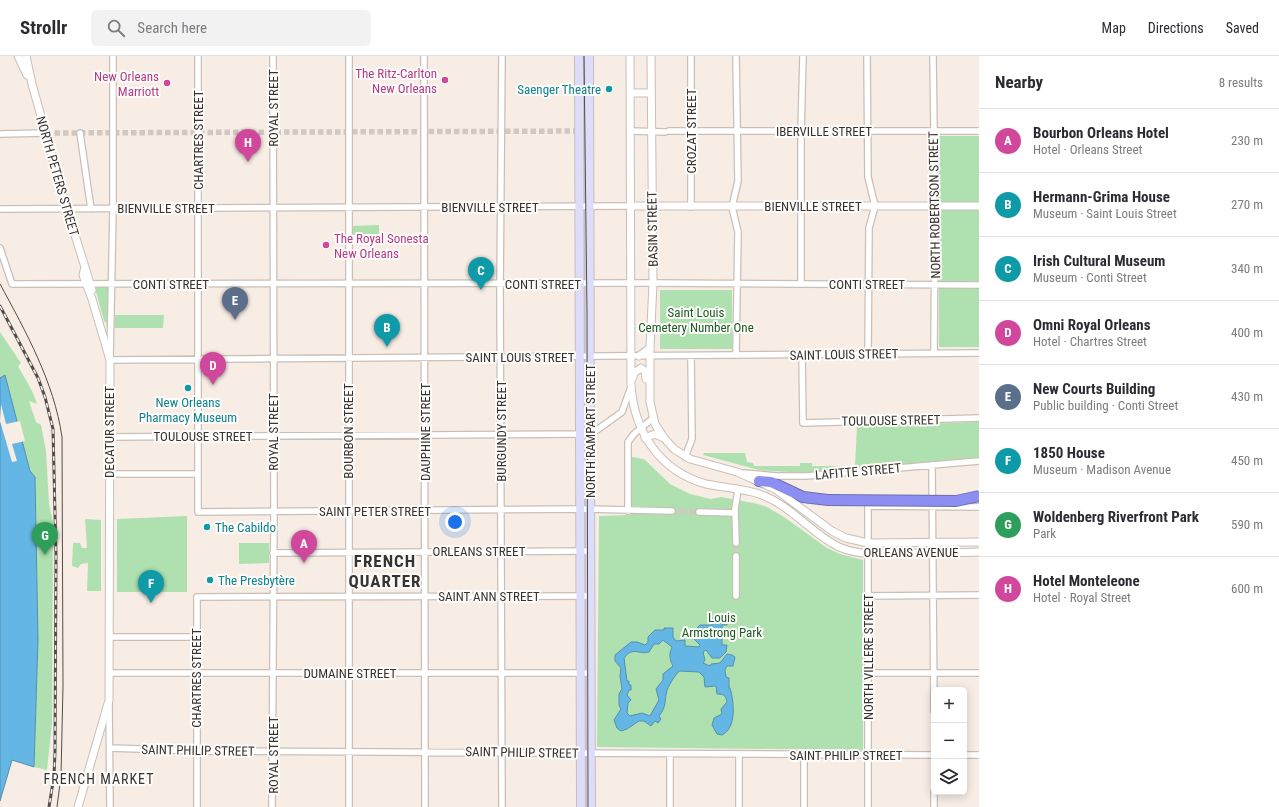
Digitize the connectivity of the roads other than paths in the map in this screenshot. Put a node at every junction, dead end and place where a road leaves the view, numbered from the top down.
1 (18, 56) edge
2 (26, 56) edge
3 (113, 56) edge
4 (198, 56) edge
5 (273, 56) edge
6 (349, 56) edge
7 (424, 56) edge
8 (502, 56) edge
9 (579, 56) edge
10 (589, 56) edge
11 (630, 56) edge
12 (651, 56) edge
13 (691, 56) edge
14 (736, 56) edge
15 (803, 56) edge
16 (867, 56) edge
17 (933, 56) edge
18 (32, 84) junction
19 (631, 93) junction
20 (651, 93) junction
21 (737, 130) junction
22 (934, 130) junction
23 (631, 131) junction
24 (651, 131) junction
25 (692, 131) junction
26 (867, 131) junction
27 (979, 131) edge
28 (801, 132) junction
29 (46, 133) junction
30 (80, 133) dead end
31 (0, 134) edge
32 (631, 206) junction
33 (652, 206) junction
34 (801, 206) junction
35 (875, 206) junction
36 (935, 206) junction
37 (979, 206) edge
38 (501, 207) junction
39 (580, 207) junction
40 (589, 207) junction
41 (691, 207) junction
42 (732, 207) junction
43 (198, 208) junction
44 (273, 208) junction
45 (349, 208) junction
46 (425, 208) junction
47 (0, 209) edge
48 (67, 209) junction
49 (91, 209) junction
50 (113, 209) junction
51 (0, 248) edge
52 (580, 283) junction
53 (589, 283) junction
54 (631, 283) junction
55 (653, 283) junction
56 (88, 284) junction
57 (111, 284) junction
58 (197, 284) junction
59 (349, 284) junction
60 (425, 284) junction
61 (501, 284) junction
62 (738, 284) junction
63 (801, 284) junction
64 (868, 284) junction
65 (273, 285) junction
66 (935, 285) junction
67 (979, 285) edge
68 (650, 348) junction
69 (934, 353) junction
70 (979, 353) edge
71 (868, 354) junction
72 (736, 355) junction
73 (802, 355) junction
74 (590, 356) junction
75 (631, 356) junction
76 (639, 356) junction
77 (650, 356) junction
78 (691, 356) junction
79 (348, 357) junction
80 (425, 357) junction
81 (501, 357) junction
82 (580, 357) junction
83 (273, 358) junction
84 (197, 359) junction
85 (110, 360) junction
86 (631, 384) junction
87 (650, 404) junction
88 (653, 418) junction
89 (979, 418) edge
90 (641, 429) junction
91 (589, 433) junction
92 (501, 434) junction
93 (580, 434) junction
94 (273, 435) junction
95 (348, 435) junction
96 (425, 435) junction
97 (197, 436) junction
98 (109, 437) junction
99 (645, 438) junction
100 (664, 438) junction
101 (685, 457) junction
102 (979, 462) edge
103 (932, 465) junction
104 (737, 472) junction
105 (109, 474) junction
106 (197, 474) junction
107 (759, 481) junction
108 (738, 490) junction
109 (979, 496) edge
110 (934, 506) junction
111 (979, 507) edge
112 (580, 509) junction
113 (589, 509) junction
114 (501, 510) junction
115 (628, 510) junction
116 (425, 511) junction
117 (672, 511) tunnel mouth
118 (198, 512) joint
119 (274, 512) junction
120 (348, 512) junction
121 (699, 512) tunnel mouth
122 (735, 513) junction
123 (822, 524) junction
124 (816, 532) junction
125 (979, 542) edge
126 (868, 543) junction
127 (934, 543) junction
128 (736, 544) tunnel mouth
129 (501, 551) junction
130 (580, 551) junction
131 (590, 551) junction
132 (348, 552) junction
133 (425, 552) junction
134 (979, 552) edge
135 (273, 553) junction
136 (934, 553) junction
137 (868, 554) junction
138 (736, 556) tunnel mouth
139 (934, 595) junction
140 (979, 595) edge
141 (425, 596) junction
142 (501, 596) junction
143 (580, 596) junction
144 (590, 596) junction
145 (736, 596) dead end
146 (868, 596) junction
147 (197, 597) joint
148 (273, 597) junction
149 (348, 597) junction
150 (196, 637) junction
151 (109, 638) junction
152 (348, 672) junction
153 (109, 673) junction
154 (196, 673) junction
155 (273, 673) junction
156 (425, 673) junction
157 (501, 673) junction
158 (580, 673) junction
159 (590, 673) junction
160 (868, 673) junction
161 (934, 673) junction
162 (979, 673) edge
163 (934, 687) edge
164 (109, 700) junction
165 (111, 748) junction
166 (196, 751) junction
167 (272, 751) junction
168 (349, 751) junction
169 (425, 751) junction
170 (502, 752) junction
171 (581, 753) junction
172 (590, 753) junction
173 (670, 754) junction
174 (868, 754) junction
175 (738, 755) junction
176 (931, 755) edge
177 (967, 755) edge
178 (979, 755) edge
179 (804, 756) junction
180 (934, 795) edge
181 (78, 807) edge
182 (110, 807) edge
183 (196, 807) edge
184 (272, 807) edge
185 (349, 807) edge
186 (425, 807) edge
187 (502, 807) edge
188 (581, 807) edge
189 (591, 807) edge
190 (670, 807) edge
191 (738, 807) edge
192 (804, 807) edge
193 (868, 807) edge
194 (934, 807) edge

1 - 18 street, NORTH PETERS STREET
2 - 18 street, NORTH PETERS STREET
3 - 50 street, DECATUR STREET
4 - 43 street, CHARTRES STREET
5 - 44 street, ROYAL STREET
6 - 45 street, BOURBON STREET
7 - 46 street, DAUPHINE STREET
8 - 38 street, BURGUNDY STREET
9 - 39 main road, NORTH RAMPART STREET
10 - 40 main road, NORTH RAMPART STREET
11 - 19 street, BASIN STREET
12 - 20 street, BASIN STREET
13 - 25 street, CROZAT STREET
14 - 21 street
15 - 28 street
16 - 26 street
17 - 22 street, NORTH ROBERTSON STREET
18 - 29 street, NORTH PETERS STREET
19 - 20 street
19 - 23 street, BASIN STREET
20 - 24 street, BASIN STREET
21 - 25 street, IBERVILLE STREET
21 - 28 street, IBERVILLE STREET
21 - 42 street
22 - 26 street, IBERVILLE STREET
22 - 27 street, IBERVILLE STREET
22 - 36 street, NORTH ROBERTSON STREET
23 - 24 street, IBERVILLE STREET
23 - 32 street, BASIN STREET
24 - 25 street, IBERVILLE STREET
24 - 33 street, BASIN STREET
25 - 41 street, CROZAT STREET
26 - 28 street, IBERVILLE STREET
26 - 35 street
28 - 34 street
29 - 31 street
29 - 48 street, NORTH PETERS STREET
30 - 49 street
32 - 33 street, BIENVILLE STREET
32 - 40 street, BIENVILLE STREET
32 - 54 street, BASIN STREET
33 - 41 street, BIENVILLE STREET
33 - 55 street, BASIN STREET
34 - 35 street, BIENVILLE STREET
34 - 42 street, BIENVILLE STREET
34 - 63 street
35 - 36 street, BIENVILLE STREET
35 - 64 street
36 - 37 street, BIENVILLE STREET
36 - 66 street, NORTH ROBERTSON STREET
38 - 39 street, BIENVILLE STREET
38 - 46 street, BIENVILLE STREET
38 - 61 street, BURGUNDY STREET
39 - 40 street, BIENVILLE STREET
39 - 52 main road, NORTH RAMPART STREET
40 - 53 main road, NORTH RAMPART STREET
41 - 42 street, BIENVILLE STREET
42 - 62 street
43 - 44 street, BIENVILLE STREET
43 - 50 street, BIENVILLE STREET
43 - 58 street, CHARTRES STREET
44 - 45 street, BIENVILLE STREET
44 - 65 street, ROYAL STREET
45 - 46 street, BIENVILLE STREET
45 - 59 street, BOURBON STREET
46 - 60 street, DAUPHINE STREET
47 - 48 street, BIENVILLE STREET
48 - 49 street, BIENVILLE STREET
48 - 56 street, NORTH PETERS STREET
49 - 50 street, BIENVILLE STREET
50 - 57 street, DECATUR STREET
51 - 56 street, CONTI STREET
52 - 53 street, CONTI STREET
52 - 61 street, CONTI STREET
52 - 82 main road, NORTH RAMPART STREET
53 - 54 street, CONTI STREET
53 - 74 main road, NORTH RAMPART STREET
54 - 55 street, CONTI STREET
54 - 75 street, BASIN STREET
55 - 62 street, CONTI STREET
55 - 68 street, BASIN STREET
56 - 57 street, CONTI STREET
56 - 85 street, NORTH PETERS STREET
57 - 58 street, CONTI STREET
57 - 85 street, DECATUR STREET
58 - 65 street, CONTI STREET
58 - 84 street, CHARTRES STREET
59 - 60 street, CONTI STREET
59 - 65 street, CONTI STREET
59 - 79 street, BOURBON STREET
60 - 61 street, CONTI STREET
60 - 80 street, DAUPHINE STREET
61 - 81 street, BURGUNDY STREET
62 - 63 street, CONTI STREET
62 - 72 street
63 - 64 street, CONTI STREET
64 - 66 street, CONTI STREET
64 - 71 street
65 - 83 street, ROYAL STREET
66 - 67 street, CONTI STREET
66 - 69 street, NORTH ROBERTSON STREET
68 - 76 street
68 - 77 street, BASIN STREET
69 - 70 street, SAINT LOUIS STREET
69 - 71 street, SAINT LOUIS STREET
71 - 73 street, SAINT LOUIS STREET
72 - 73 street, SAINT LOUIS STREET
72 - 78 street, SAINT LOUIS STREET
73 - 89 street, TOULOUSE STREET
74 - 75 street, SAINT LOUIS STREET
74 - 82 street, SAINT LOUIS STREET
74 - 91 main road, NORTH RAMPART STREET
75 - 76 street, SAINT LOUIS STREET
75 - 86 street, BASIN STREET
76 - 77 street, SAINT LOUIS STREET
77 - 78 street, SAINT LOUIS STREET
77 - 87 street, BASIN STREET
78 - 101 street
79 - 80 street, SAINT LOUIS STREET
79 - 83 street, SAINT LOUIS STREET
79 - 95 street, BOURBON STREET
80 - 81 street, SAINT LOUIS STREET
80 - 96 street, DAUPHINE STREET
81 - 82 street, SAINT LOUIS STREET
81 - 92 street, BURGUNDY STREET
82 - 93 main road, NORTH RAMPART STREET
83 - 84 street, SAINT LOUIS STREET
83 - 94 street, ROYAL STREET
84 - 85 street, SAINT LOUIS STREET
84 - 97 street, CHARTRES STREET
85 - 98 street, DECATUR STREET
86 - 87 street
86 - 90 street, ORLEANS AVENUE
86 - 91 street, TOULOUSE STREET
87 - 88 street, ORLEANS AVENUE
88 - 90 street
88 - 100 street, ORLEANS AVENUE
90 - 99 street, ORLEANS AVENUE
90 - 115 street
91 - 93 street, TOULOUSE STREET
91 - 113 main road, NORTH RAMPART STREET
92 - 93 street, TOULOUSE STREET
92 - 96 street, TOULOUSE STREET
92 - 114 street, BURGUNDY STREET
93 - 112 main road, NORTH RAMPART STREET
94 - 95 street, TOULOUSE STREET
94 - 97 street, TOULOUSE STREET
94 - 119 street, ROYAL STREET
95 - 96 street, TOULOUSE STREET
95 - 120 street, BOURBON STREET
96 - 116 street, DAUPHINE STREET
97 - 98 street, TOULOUSE STREET
97 - 106 street, CHARTRES STREET
98 - 105 street, DECATUR STREET
99 - 100 street
99 - 108 street, ORLEANS AVENUE
100 - 101 street, ORLEANS AVENUE
101 - 104 street, ORLEANS AVENUE
102 - 103 street, LAFITTE STREET
103 - 104 street, LAFITTE STREET
103 - 110 street
104 - 107 street, ORLEANS AVENUE
105 - 106 street
105 - 151 street, DECATUR STREET
106 - 118 street, CHARTRES STREET
107 - 109 highway, bridge
107 - 123 street, ORLEANS AVENUE
108 - 122 street
108 - 124 street, ORLEANS AVENUE
110 - 111 street
110 - 126 street, NORTH VILLERE STREET
110 - 127 street
112 - 113 street, SAINT PETER STREET
112 - 114 street, SAINT PETER STREET
112 - 130 main road, NORTH RAMPART STREET
113 - 115 street, SAINT PETER STREET
113 - 131 main road, NORTH RAMPART STREET
114 - 116 street, SAINT PETER STREET
114 - 129 street, BURGUNDY STREET
115 - 117 street, SAINT PETER STREET
116 - 120 street, SAINT PETER STREET
116 - 133 street, DAUPHINE STREET
118 - 119 street, SAINT PETER STREET
119 - 120 street, SAINT PETER STREET
119 - 135 street, ROYAL STREET
120 - 132 street, BOURBON STREET
121 - 122 street
122 - 128 street
123 - 124 street
123 - 126 street, ORLEANS AVENUE
124 - 137 street, ORLEANS AVENUE
125 - 127 street, ORLEANS AVENUE
126 - 127 street, ORLEANS AVENUE
126 - 137 street, NORTH VILLERE STREET
127 - 136 street
129 - 130 street, ORLEANS STREET
129 - 133 street, ORLEANS STREET
129 - 142 street, BURGUNDY STREET
130 - 131 street, ORLEANS STREET
130 - 143 main road, NORTH RAMPART STREET
131 - 144 main road, NORTH RAMPART STREET
132 - 133 street, ORLEANS STREET
132 - 135 street, ORLEANS STREET
132 - 149 street, BOURBON STREET
133 - 141 street, DAUPHINE STREET
134 - 136 street, ORLEANS AVENUE
135 - 148 street, ROYAL STREET
136 - 137 street, ORLEANS AVENUE
136 - 139 street
137 - 146 street, NORTH VILLERE STREET
138 - 145 street
139 - 140 street
139 - 146 street
139 - 161 street
141 - 142 street, SAINT ANN STREET
141 - 149 street, SAINT ANN STREET
141 - 156 street, DAUPHINE STREET
142 - 143 street, SAINT ANN STREET
142 - 157 street, BURGUNDY STREET
143 - 144 street, SAINT ANN STREET
143 - 158 main road, NORTH RAMPART STREET
144 - 159 main road, NORTH RAMPART STREET
146 - 160 street, NORTH VILLERE STREET
147 - 148 street, SAINT ANN STREET
147 - 150 street, CHARTRES STREET
148 - 149 street, SAINT ANN STREET
148 - 155 street, ROYAL STREET
149 - 152 street, BOURBON STREET
150 - 151 street
150 - 154 street, CHARTRES STREET
151 - 153 street, DECATUR STREET
152 - 155 street, DUMAINE STREET
152 - 156 street, DUMAINE STREET
152 - 168 street, BOURBON STREET
153 - 154 street, DUMAINE STREET
153 - 164 street, DECATUR STREET
154 - 155 street, DUMAINE STREET
154 - 166 street, CHARTRES STREET
155 - 167 street, ROYAL STREET
156 - 157 street, DUMAINE STREET
156 - 169 street, DAUPHINE STREET
157 - 158 street, DUMAINE STREET
157 - 170 street, BURGUNDY STREET
158 - 159 street, DUMAINE STREET
158 - 171 main road, NORTH RAMPART STREET
159 - 172 main road, NORTH RAMPART STREET
160 - 161 street
160 - 174 street, NORTH VILLERE STREET
161 - 162 street
161 - 163 street
164 - 165 street, DECATUR STREET
164 - 181 street
165 - 166 street, SAINT PHILIP STREET
165 - 182 street, DECATUR STREET
166 - 167 street, SAINT PHILIP STREET
166 - 183 street, CHARTRES STREET
167 - 168 street, SAINT PHILIP STREET
167 - 184 street, ROYAL STREET
168 - 169 street, SAINT PHILIP STREET
168 - 185 street, BOURBON STREET
169 - 170 street, SAINT PHILIP STREET
169 - 186 street, DAUPHINE STREET
170 - 171 street, SAINT PHILIP STREET
170 - 187 street, BURGUNDY STREET
171 - 172 street, SAINT PHILIP STREET
171 - 188 main road, NORTH RAMPART STREET
172 - 173 street, SAINT PHILIP STREET
172 - 189 main road, NORTH RAMPART STREET
173 - 175 street, SAINT PHILIP STREET
173 - 190 street
174 - 176 street, SAINT PHILIP STREET
174 - 179 street, SAINT PHILIP STREET
174 - 193 street, NORTH VILLERE STREET
175 - 179 street, SAINT PHILIP STREET
175 - 191 street
177 - 178 street
179 - 192 street
180 - 194 street

